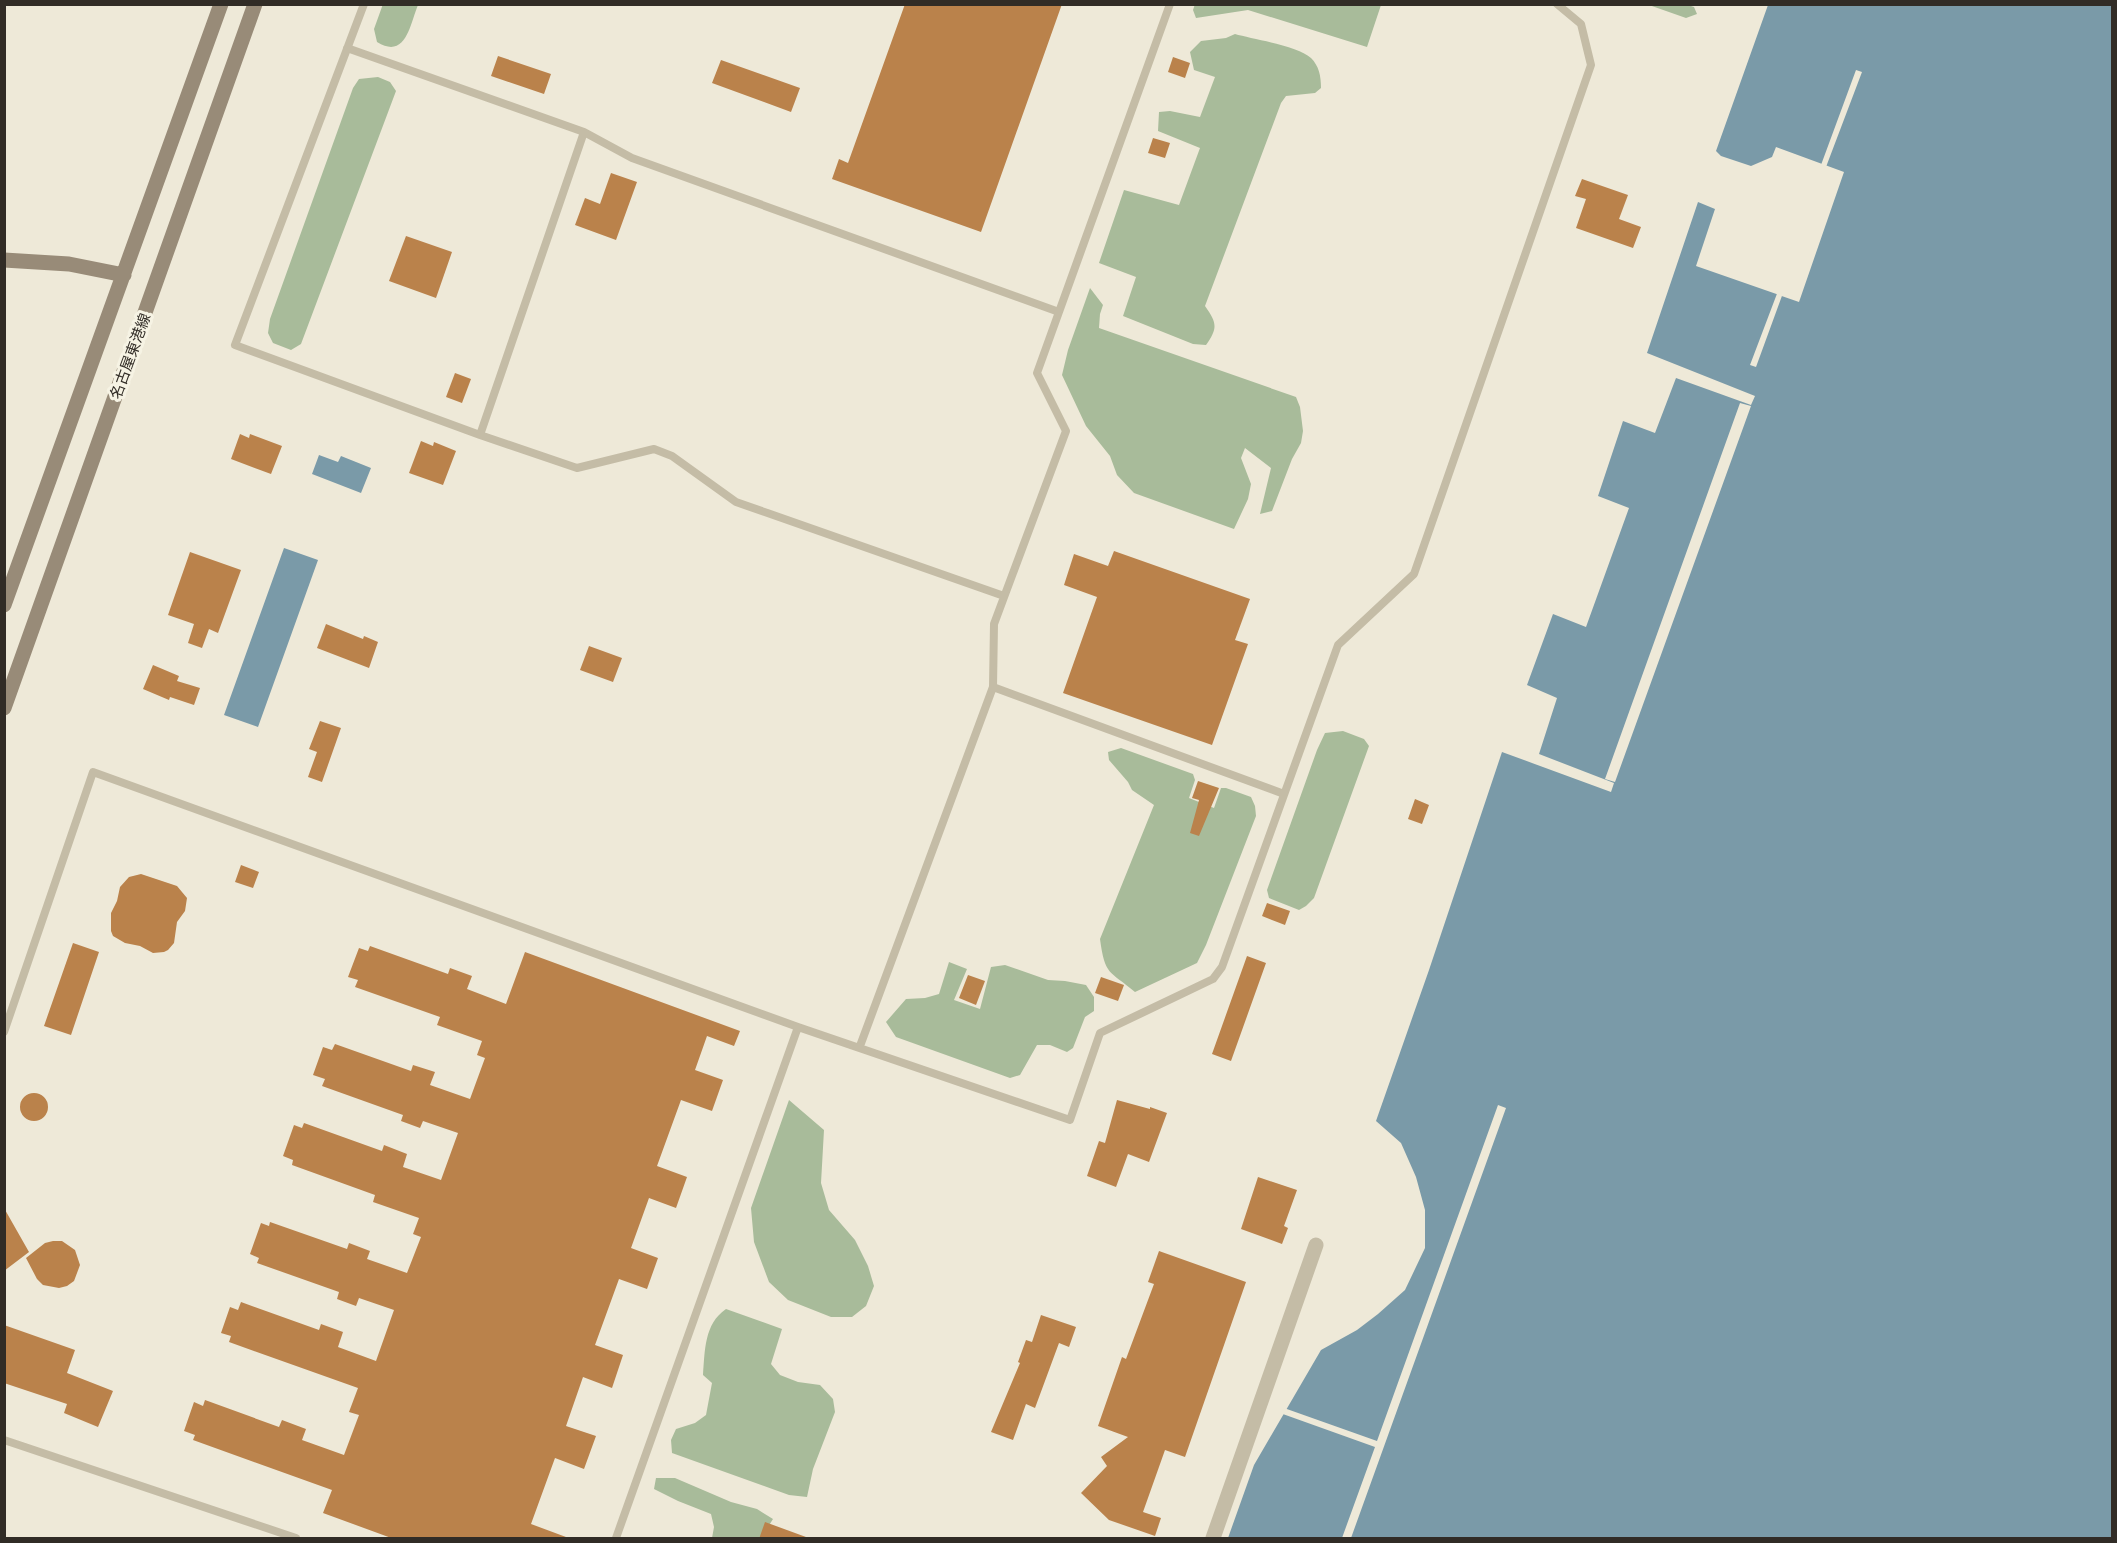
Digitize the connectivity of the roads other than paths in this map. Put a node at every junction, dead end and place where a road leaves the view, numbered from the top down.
1 (220, 4) edge
2 (255, 4) edge
3 (364, 4) edge
4 (1170, 4) edge
5 (1557, 4) edge
6 (347, 48) junction
7 (584, 132) junction
8 (4, 260) edge
9 (124, 275) junction
10 (1059, 312) junction
11 (480, 435) junction
12 (1004, 596) junction
13 (4, 605) edge
14 (993, 687) junction
15 (4, 708) edge
16 (1284, 794) junction
17 (798, 1026) junction
18 (4, 1032) edge
19 (860, 1046) junction
20 (1316, 1245) dead end
21 (4, 1440) edge
22 (296, 1539) edge
23 (616, 1539) edge
24 (1214, 1539) edge

1 - 9 main road
2 - 15 main road, 名古屋東港線
3 - 6 lane
4 - 10 lane
5 - 16 lane
6 - 7 lane
6 - 11 lane
7 - 10 lane
7 - 11 lane
8 - 9 main road
9 - 13 main road
10 - 12 lane
11 - 12 lane
12 - 14 lane
14 - 16 lane
14 - 19 lane
16 - 19 lane
17 - 18 lane
17 - 19 lane
17 - 23 lane
20 - 24 street
21 - 22 lane

